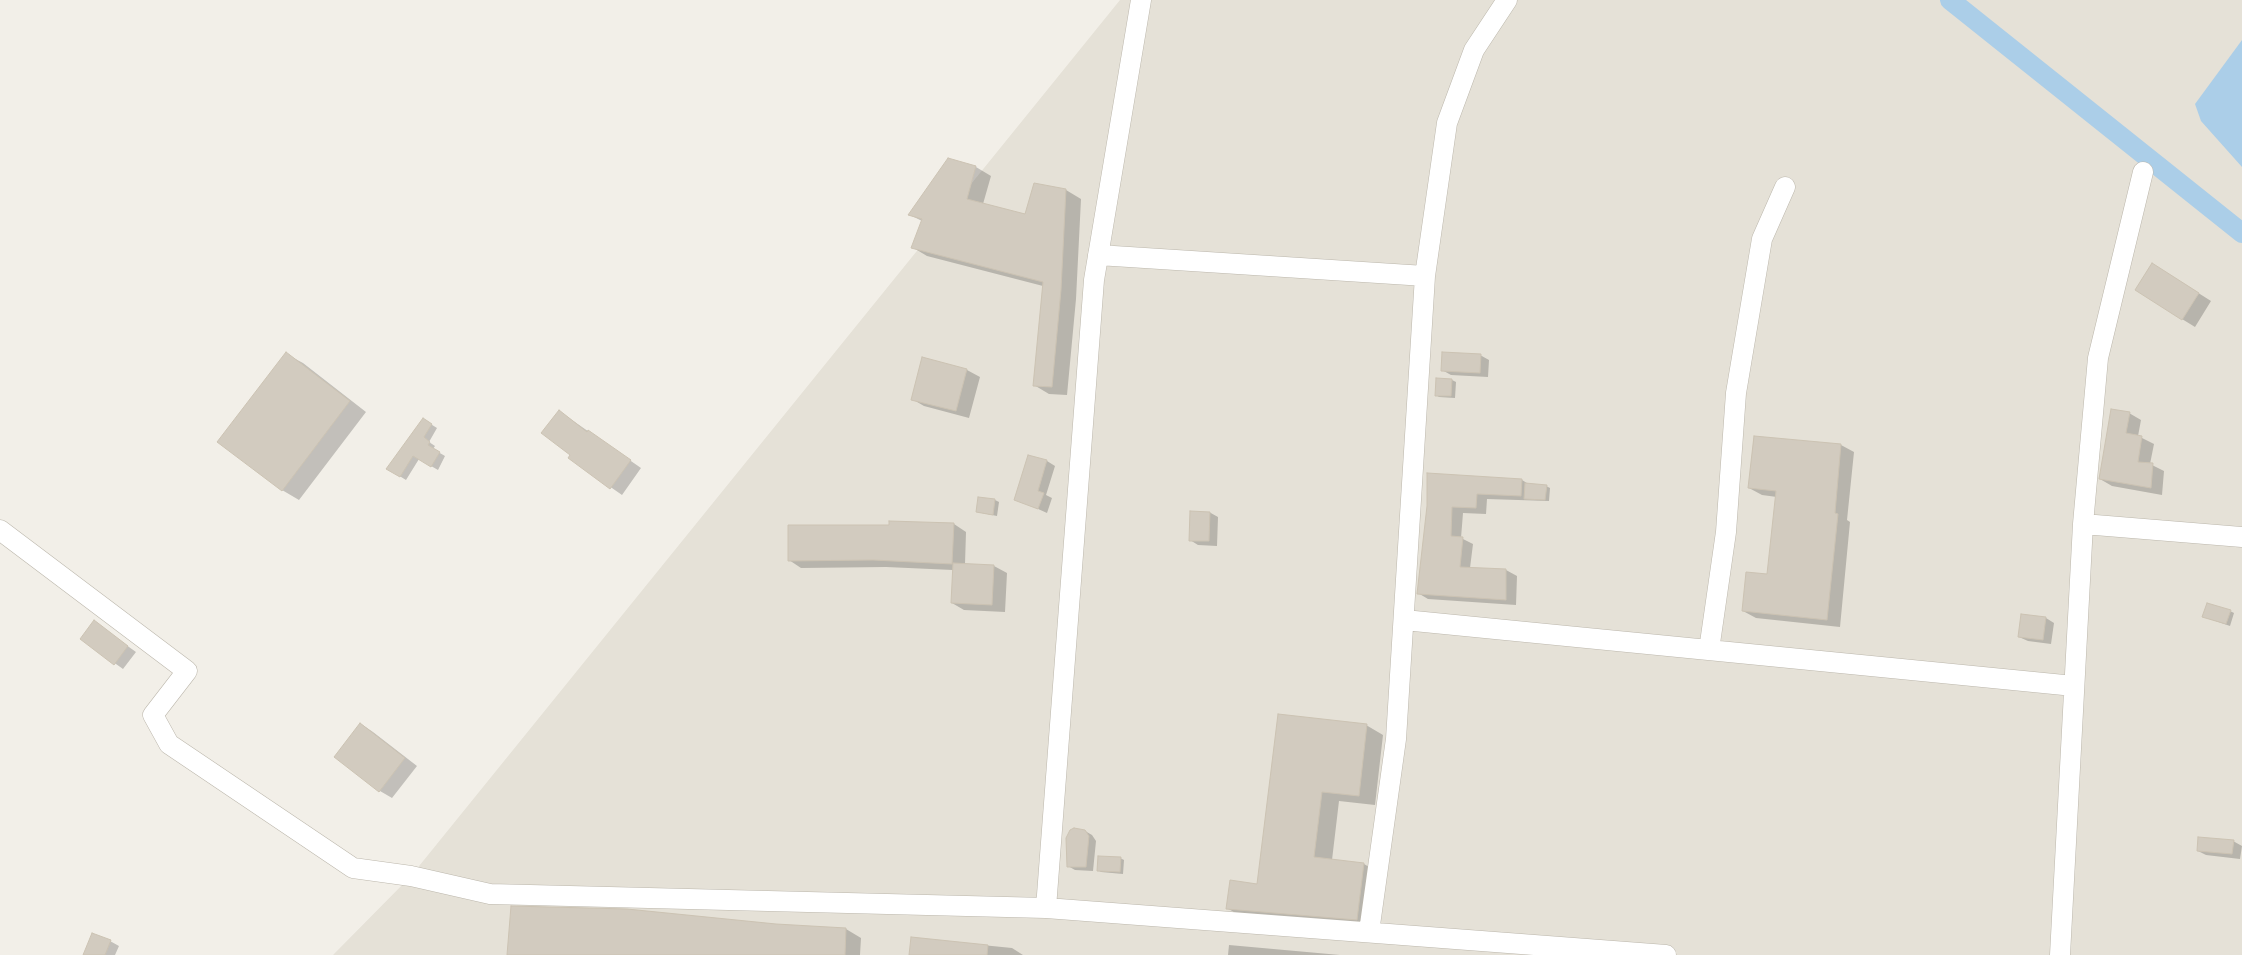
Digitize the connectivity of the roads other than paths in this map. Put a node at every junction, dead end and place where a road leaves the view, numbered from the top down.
1 (1140, 0) edge
2 (1507, 0) edge
3 (2143, 172) dead end
4 (1785, 187) dead end
5 (1098, 255) junction
6 (1425, 276) junction
7 (2083, 524) junction
8 (0, 530) edge
9 (2242, 537) edge
10 (1404, 620) junction
11 (1709, 650) junction
12 (2074, 686) junction
13 (1046, 908) junction
14 (1369, 932) junction
15 (1523, 950) edge
16 (1666, 955) edge
17 (2060, 955) edge

1 - 5 street
2 - 6 street
3 - 7 street
4 - 11 street
5 - 6 street
5 - 13 street
6 - 10 street
7 - 9 street
7 - 12 street
8 - 13 street
10 - 11 street
10 - 14 street
11 - 12 street
12 - 17 street
13 - 14 street
14 - 15 street
15 - 16 street

